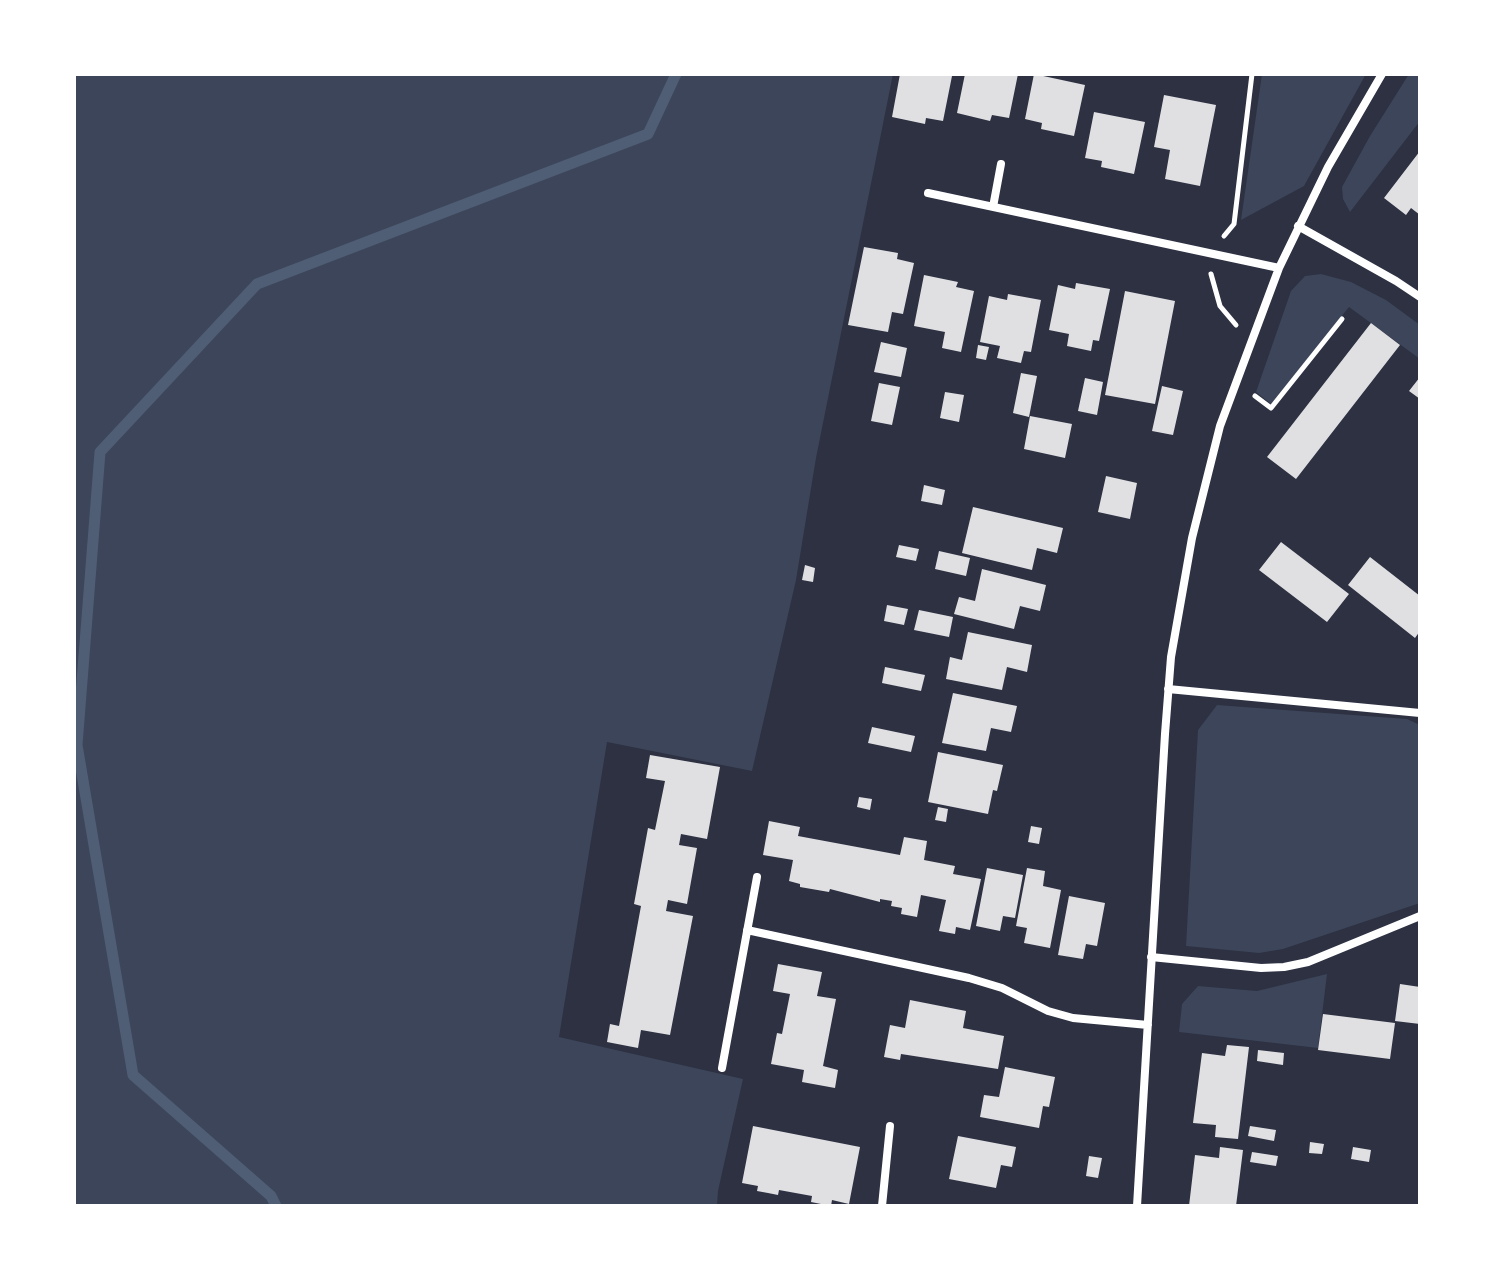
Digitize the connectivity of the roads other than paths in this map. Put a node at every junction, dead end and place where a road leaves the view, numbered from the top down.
1 (1382, 74) edge
2 (1001, 164) dead end
3 (928, 193) dead end
4 (993, 207) junction
5 (1298, 226) junction
6 (1279, 268) junction
7 (1420, 297) edge
8 (1168, 689) junction
9 (1420, 713) edge
10 (757, 877) dead end
11 (1420, 916) edge
12 (747, 930) junction
13 (1151, 957) junction
14 (1148, 1025) junction
15 (722, 1068) dead end
16 (890, 1126) dead end
17 (882, 1206) edge
18 (1137, 1206) edge

1 - 5 street
2 - 4 street
3 - 4 street
4 - 6 street
5 - 6 street
5 - 7 street
6 - 8 street
8 - 9 street
8 - 13 street
10 - 12 street
11 - 13 street
12 - 14 street
12 - 15 street
13 - 14 street
14 - 18 street
16 - 17 street

